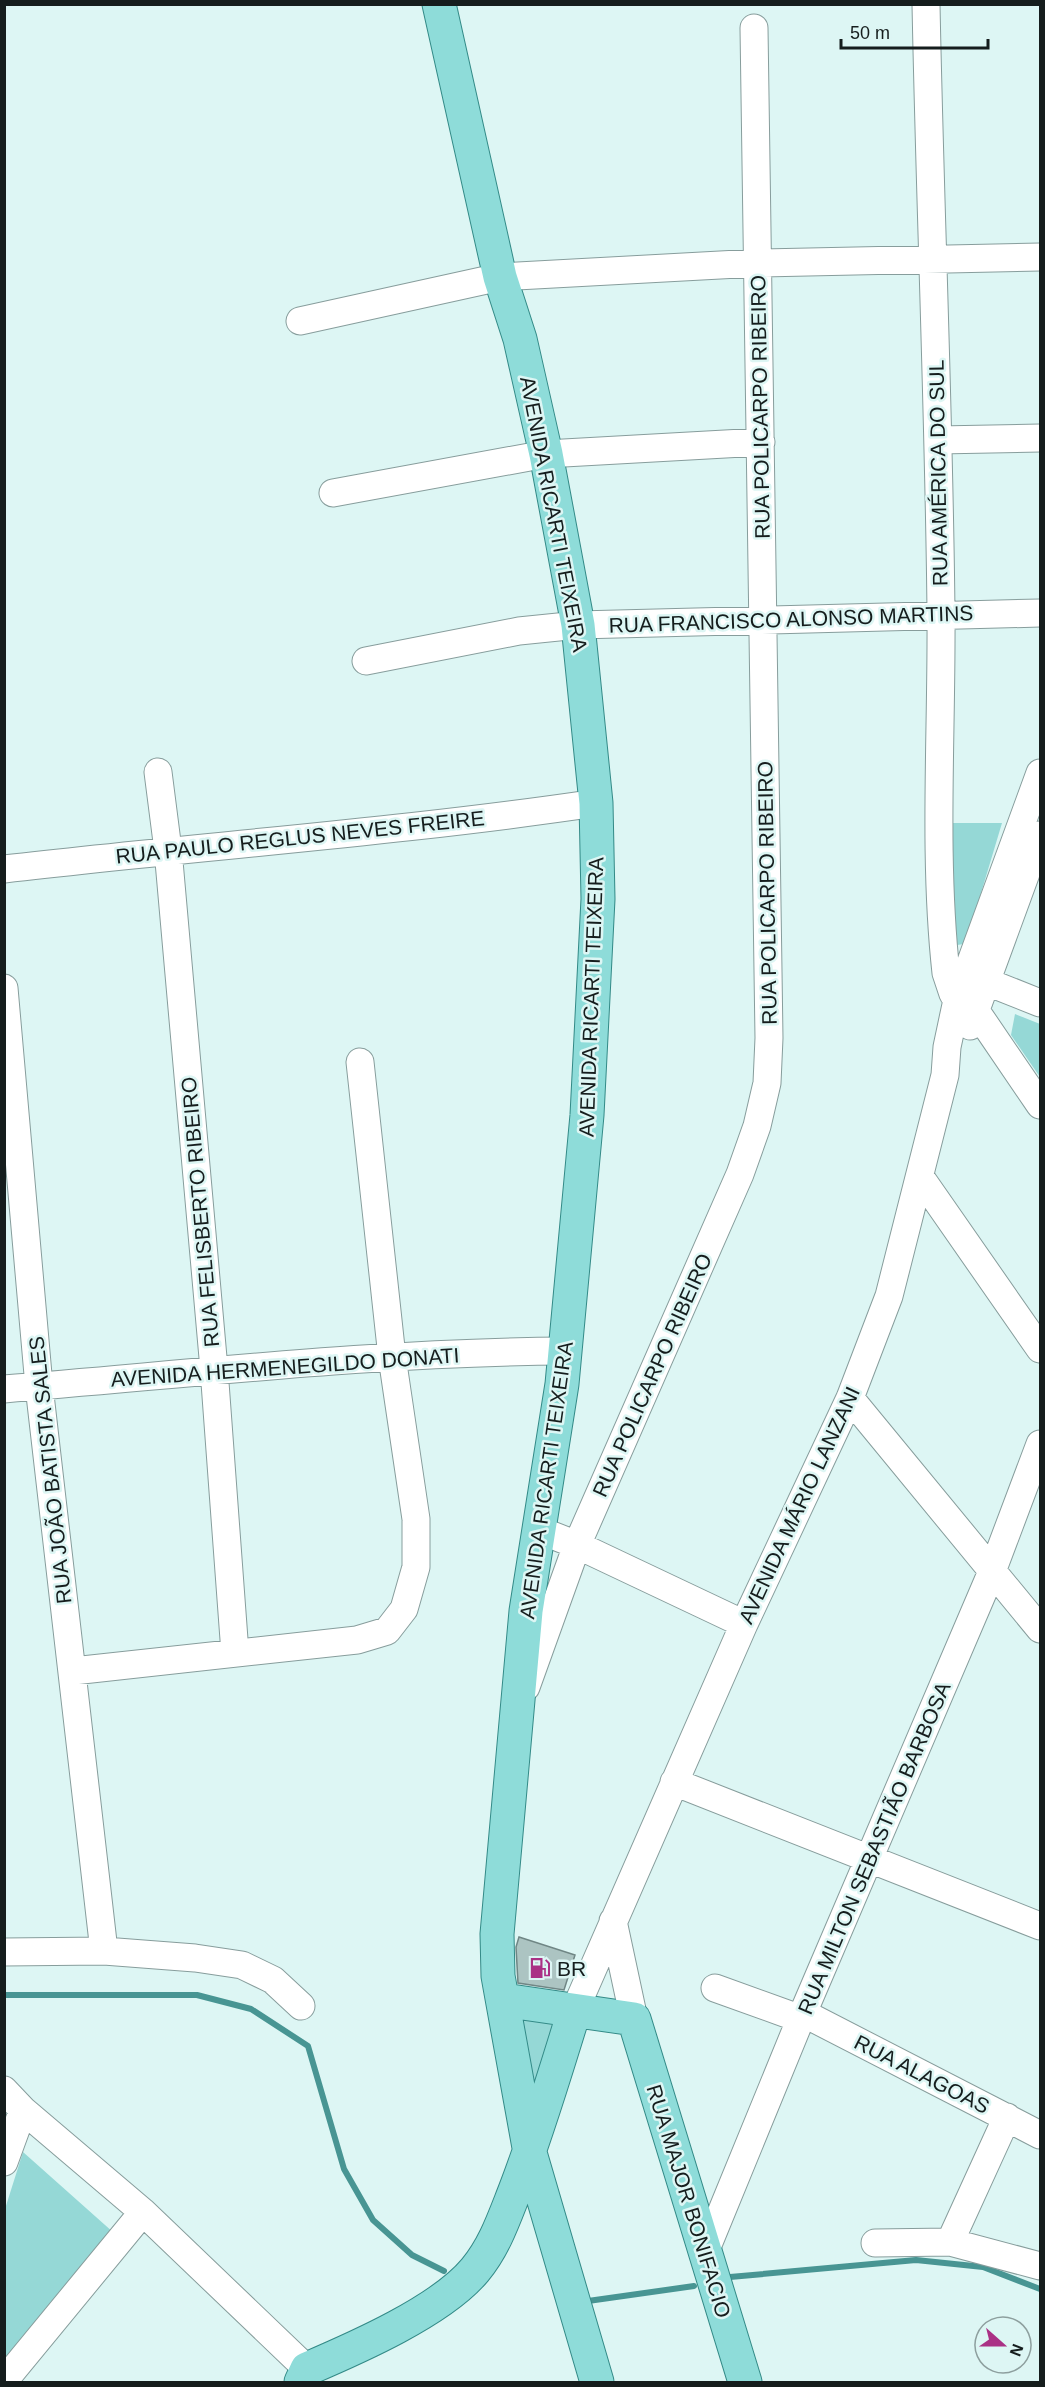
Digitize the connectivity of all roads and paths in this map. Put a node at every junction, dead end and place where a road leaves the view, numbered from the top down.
1 (439, 4) edge
2 (926, 4) edge
3 (754, 28) dead end
4 (1041, 257) edge
5 (931, 261) junction
6 (757, 263) junction
7 (501, 277) junction
8 (300, 321) dead end
9 (1041, 438) edge
10 (938, 440) junction
11 (761, 442) junction
12 (546, 454) junction
13 (333, 493) dead end
14 (1041, 613) edge
15 (941, 615) junction
16 (763, 619) junction
17 (578, 625) junction
18 (366, 662) dead end
19 (158, 772) dead end
20 (1041, 773) edge
21 (596, 803) junction
22 (168, 850) junction
23 (1038, 850) edge
24 (4, 869) edge
25 (943, 942) junction
26 (976, 978) junction
27 (4, 988) edge
28 (1041, 1002) edge
29 (967, 1005) junction
30 (360, 1062) dead end
31 (1041, 1106) edge
32 (921, 1178) junction
33 (1041, 1348) edge
34 (566, 1351) junction
35 (392, 1358) junction
36 (214, 1369) junction
37 (39, 1386) junction
38 (4, 1389) edge
39 (850, 1398) junction
40 (1041, 1444) edge
41 (539, 1530) junction
42 (577, 1545) junction
43 (993, 1569) junction
44 (744, 1624) junction
45 (1041, 1629) edge
46 (235, 1653) junction
47 (73, 1671) junction
48 (518, 1710) junction
49 (674, 1782) junction
50 (870, 1858) junction
51 (613, 1921) junction
52 (1041, 1926) edge
53 (104, 1951) junction
54 (4, 1952) edge
55 (715, 1988) dead end
56 (503, 2000) junction
57 (301, 2006) dead end
58 (574, 2012) junction
59 (802, 2016) junction
60 (634, 2019) junction
61 (4, 2090) edge
62 (23, 2110) junction
63 (1007, 2117) junction
64 (1041, 2135) edge
65 (530, 2153) junction
66 (4, 2162) edge
67 (143, 2212) junction
68 (950, 2242) junction
69 (875, 2243) dead end
70 (705, 2252) junction
71 (1041, 2266) edge
72 (304, 2376) edge
73 (4, 2381) edge
74 (597, 2382) edge
75 (745, 2382) edge

1 - 7 main road, AVENIDA RICARTI TEIXEIRA
2 - 5 street, RUA AMÉRICA DO SUL
3 - 6 street, RUA POLICARPO RIBEIRO
4 - 5 street
5 - 6 street
5 - 10 street, RUA AMÉRICA DO SUL
6 - 7 street
6 - 11 street, RUA POLICARPO RIBEIRO
7 - 8 street
7 - 12 main road, AVENIDA RICARTI TEIXEIRA
9 - 10 street
10 - 15 street, RUA AMÉRICA DO SUL
11 - 12 street
11 - 16 street, RUA POLICARPO RIBEIRO
12 - 13 street
12 - 17 main road, AVENIDA RICARTI TEIXEIRA
14 - 15 street, RUA FRANCISCO ALONSO MARTINS
15 - 16 street, RUA FRANCISCO ALONSO MARTINS
15 - 25 street, RUA AMÉRICA DO SUL
16 - 17 street, RUA FRANCISCO ALONSO MARTINS
16 - 42 street, RUA POLICARPO RIBEIRO
17 - 18 street, RUA FRANCISCO ALONSO MARTINS
17 - 21 main road, AVENIDA RICARTI TEIXEIRA
19 - 22 street, RUA FELISBERTO RIBEIRO
20 - 26 street, AVENIDA MÁRIO LANZANI
21 - 22 street, RUA PAULO REGLUS NEVES FREIRE
21 - 34 main road, AVENIDA RICARTI TEIXEIRA
22 - 24 street, RUA PAULO REGLUS NEVES FREIRE
22 - 36 street, RUA FELISBERTO RIBEIRO
23 - 26 street, AVENIDA MÁRIO LANZANI
25 - 26 street
25 - 29 street, RUA AMÉRICA DO SUL
26 - 28 street
26 - 29 street, AVENIDA MÁRIO LANZANI
27 - 37 street, RUA JOÃO BATISTA SALES
29 - 31 street, RUA AMÉRICA DO SUL
29 - 32 street, AVENIDA MÁRIO LANZANI
30 - 35 street
32 - 33 street
32 - 39 street, AVENIDA MÁRIO LANZANI
34 - 35 street, AVENIDA HERMENEGILDO DONATI
34 - 41 main road, AVENIDA RICARTI TEIXEIRA
35 - 36 street, AVENIDA HERMENEGILDO DONATI
35 - 46 street
36 - 37 street, AVENIDA HERMENEGILDO DONATI
36 - 46 street, RUA FELISBERTO RIBEIRO
37 - 38 street, AVENIDA HERMENEGILDO DONATI
37 - 47 street, RUA JOÃO BATISTA SALES
39 - 43 street
39 - 44 street, AVENIDA MÁRIO LANZANI
40 - 43 street, RUA MILTON SEBASTIÃO BARBOSA
41 - 42 street
41 - 48 main road, AVENIDA RICARTI TEIXEIRA
42 - 44 street
42 - 48 street, RUA POLICARPO RIBEIRO
43 - 45 street
43 - 50 street, RUA MILTON SEBASTIÃO BARBOSA
44 - 49 street, AVENIDA MÁRIO LANZANI
46 - 47 street
47 - 53 street, RUA JOÃO BATISTA SALES
48 - 56 main road, AVENIDA RICARTI TEIXEIRA
49 - 50 street
49 - 51 street, AVENIDA MÁRIO LANZANI
50 - 52 street
50 - 59 street, RUA MILTON SEBASTIÃO BARBOSA
51 - 58 street, AVENIDA MÁRIO LANZANI
51 - 60 street, RUA MAJOR BONIFACIO
53 - 54 street
53 - 57 street
55 - 59 street, RUA ALAGOAS
56 - 58 main road
56 - 65 main road, AVENIDA RICARTI TEIXEIRA
58 - 60 main road
58 - 65 main road
59 - 63 street, RUA ALAGOAS
59 - 70 street, RUA MILTON SEBASTIÃO BARBOSA
60 - 70 main road, RUA MAJOR BONIFACIO
61 - 62 street
62 - 66 street
62 - 67 street
63 - 64 street, RUA ALAGOAS
63 - 68 street
65 - 72 main road
65 - 74 main road, AVENIDA RICARTI TEIXEIRA
67 - 72 street
67 - 73 street
68 - 69 street
68 - 71 street
70 - 75 main road, RUA MAJOR BONIFACIO

